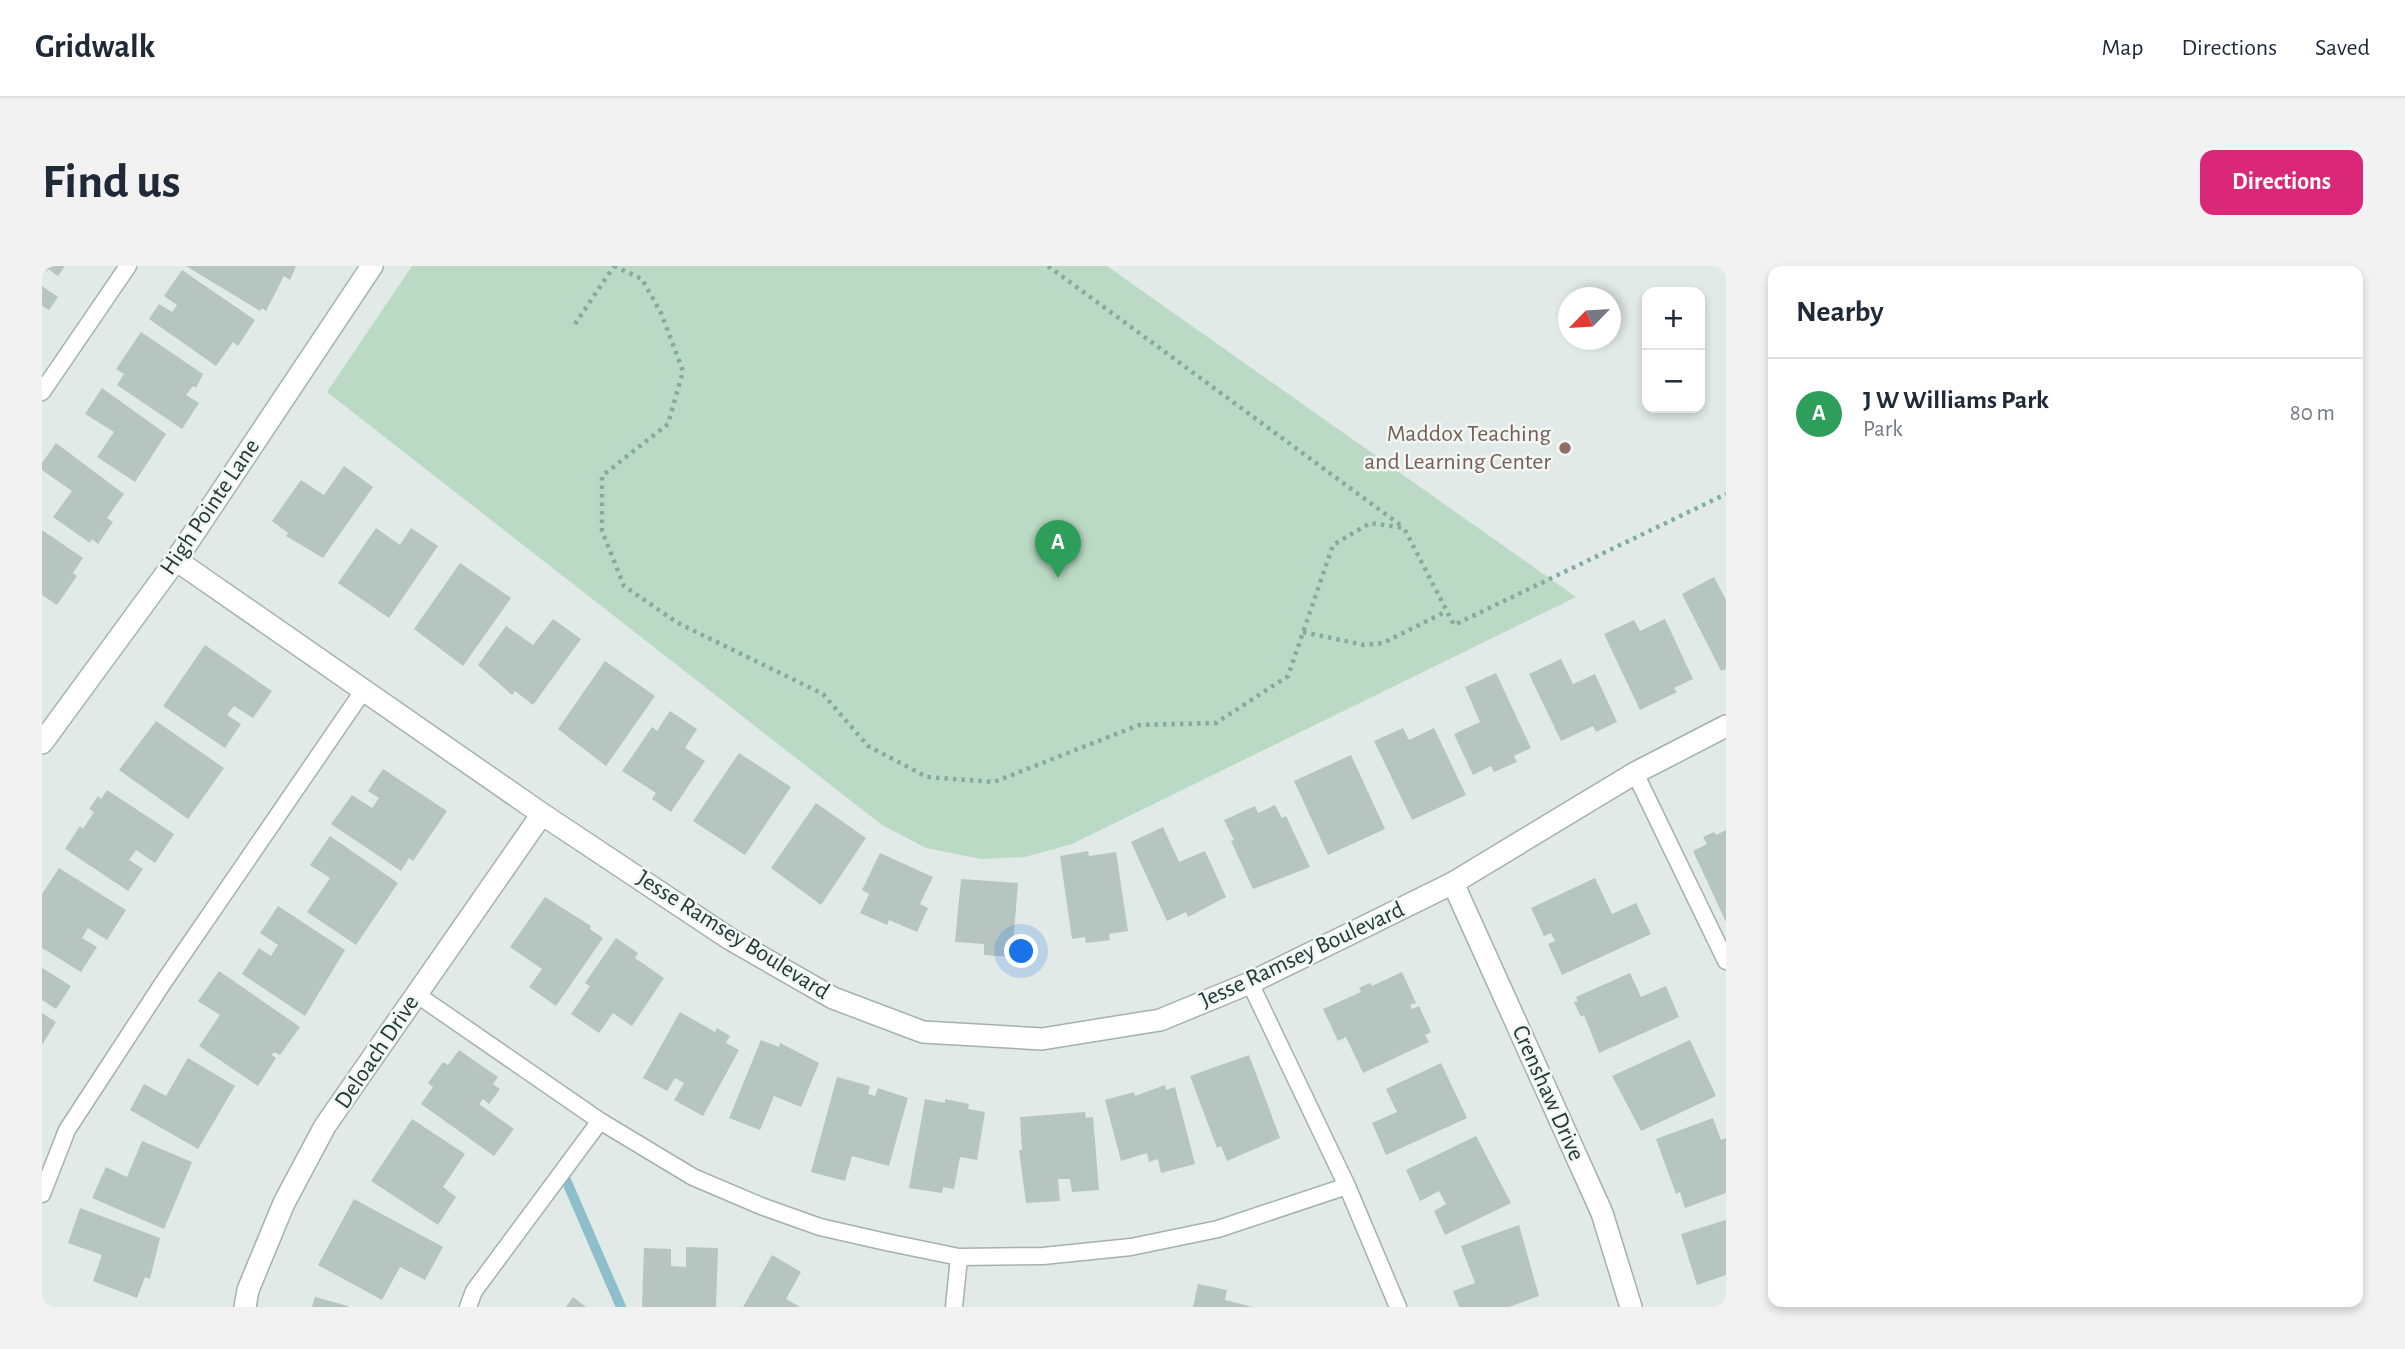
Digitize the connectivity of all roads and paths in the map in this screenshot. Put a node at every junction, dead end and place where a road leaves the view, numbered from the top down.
1 (128, 266) edge
2 (372, 266) edge
3 (614, 266) edge
4 (1048, 266) edge
5 (575, 324) dead end
6 (42, 392) edge
7 (1726, 494) edge
8 (1404, 528) junction
9 (176, 560) junction
10 (1447, 611) junction
11 (1303, 632) junction
12 (363, 691) junction
13 (1726, 726) edge
14 (42, 743) edge
15 (1635, 773) junction
16 (542, 814) junction
17 (1453, 883) junction
18 (1726, 961) edge
19 (1250, 983) junction
20 (416, 994) junction
21 (600, 1121) junction
22 (1347, 1186) junction
23 (42, 1194) edge
24 (960, 1257) junction
25 (245, 1307) edge
26 (468, 1307) edge
27 (954, 1307) edge
28 (1398, 1307) edge
29 (1631, 1307) edge

1 - 6 lane
2 - 9 street, High Pointe Lane
3 - 5 path
3 - 11 path
4 - 8 path
7 - 10 path
8 - 10 path
8 - 11 path
9 - 12 street, Jesse Ramsey Boulevard
9 - 14 street, High Pointe Lane
10 - 11 path
12 - 16 street, Jesse Ramsey Boulevard
12 - 23 lane
13 - 15 street, Jesse Ramsey Boulevard
15 - 17 street, Jesse Ramsey Boulevard
15 - 18 lane
16 - 19 street, Jesse Ramsey Boulevard
16 - 20 street, Deloach Drive
17 - 19 street, Jesse Ramsey Boulevard
17 - 29 street, Crenshaw Drive
19 - 22 lane
20 - 21 lane
20 - 25 street, Deloach Drive
21 - 24 lane
21 - 26 lane
22 - 24 lane
22 - 28 lane
24 - 27 lane

